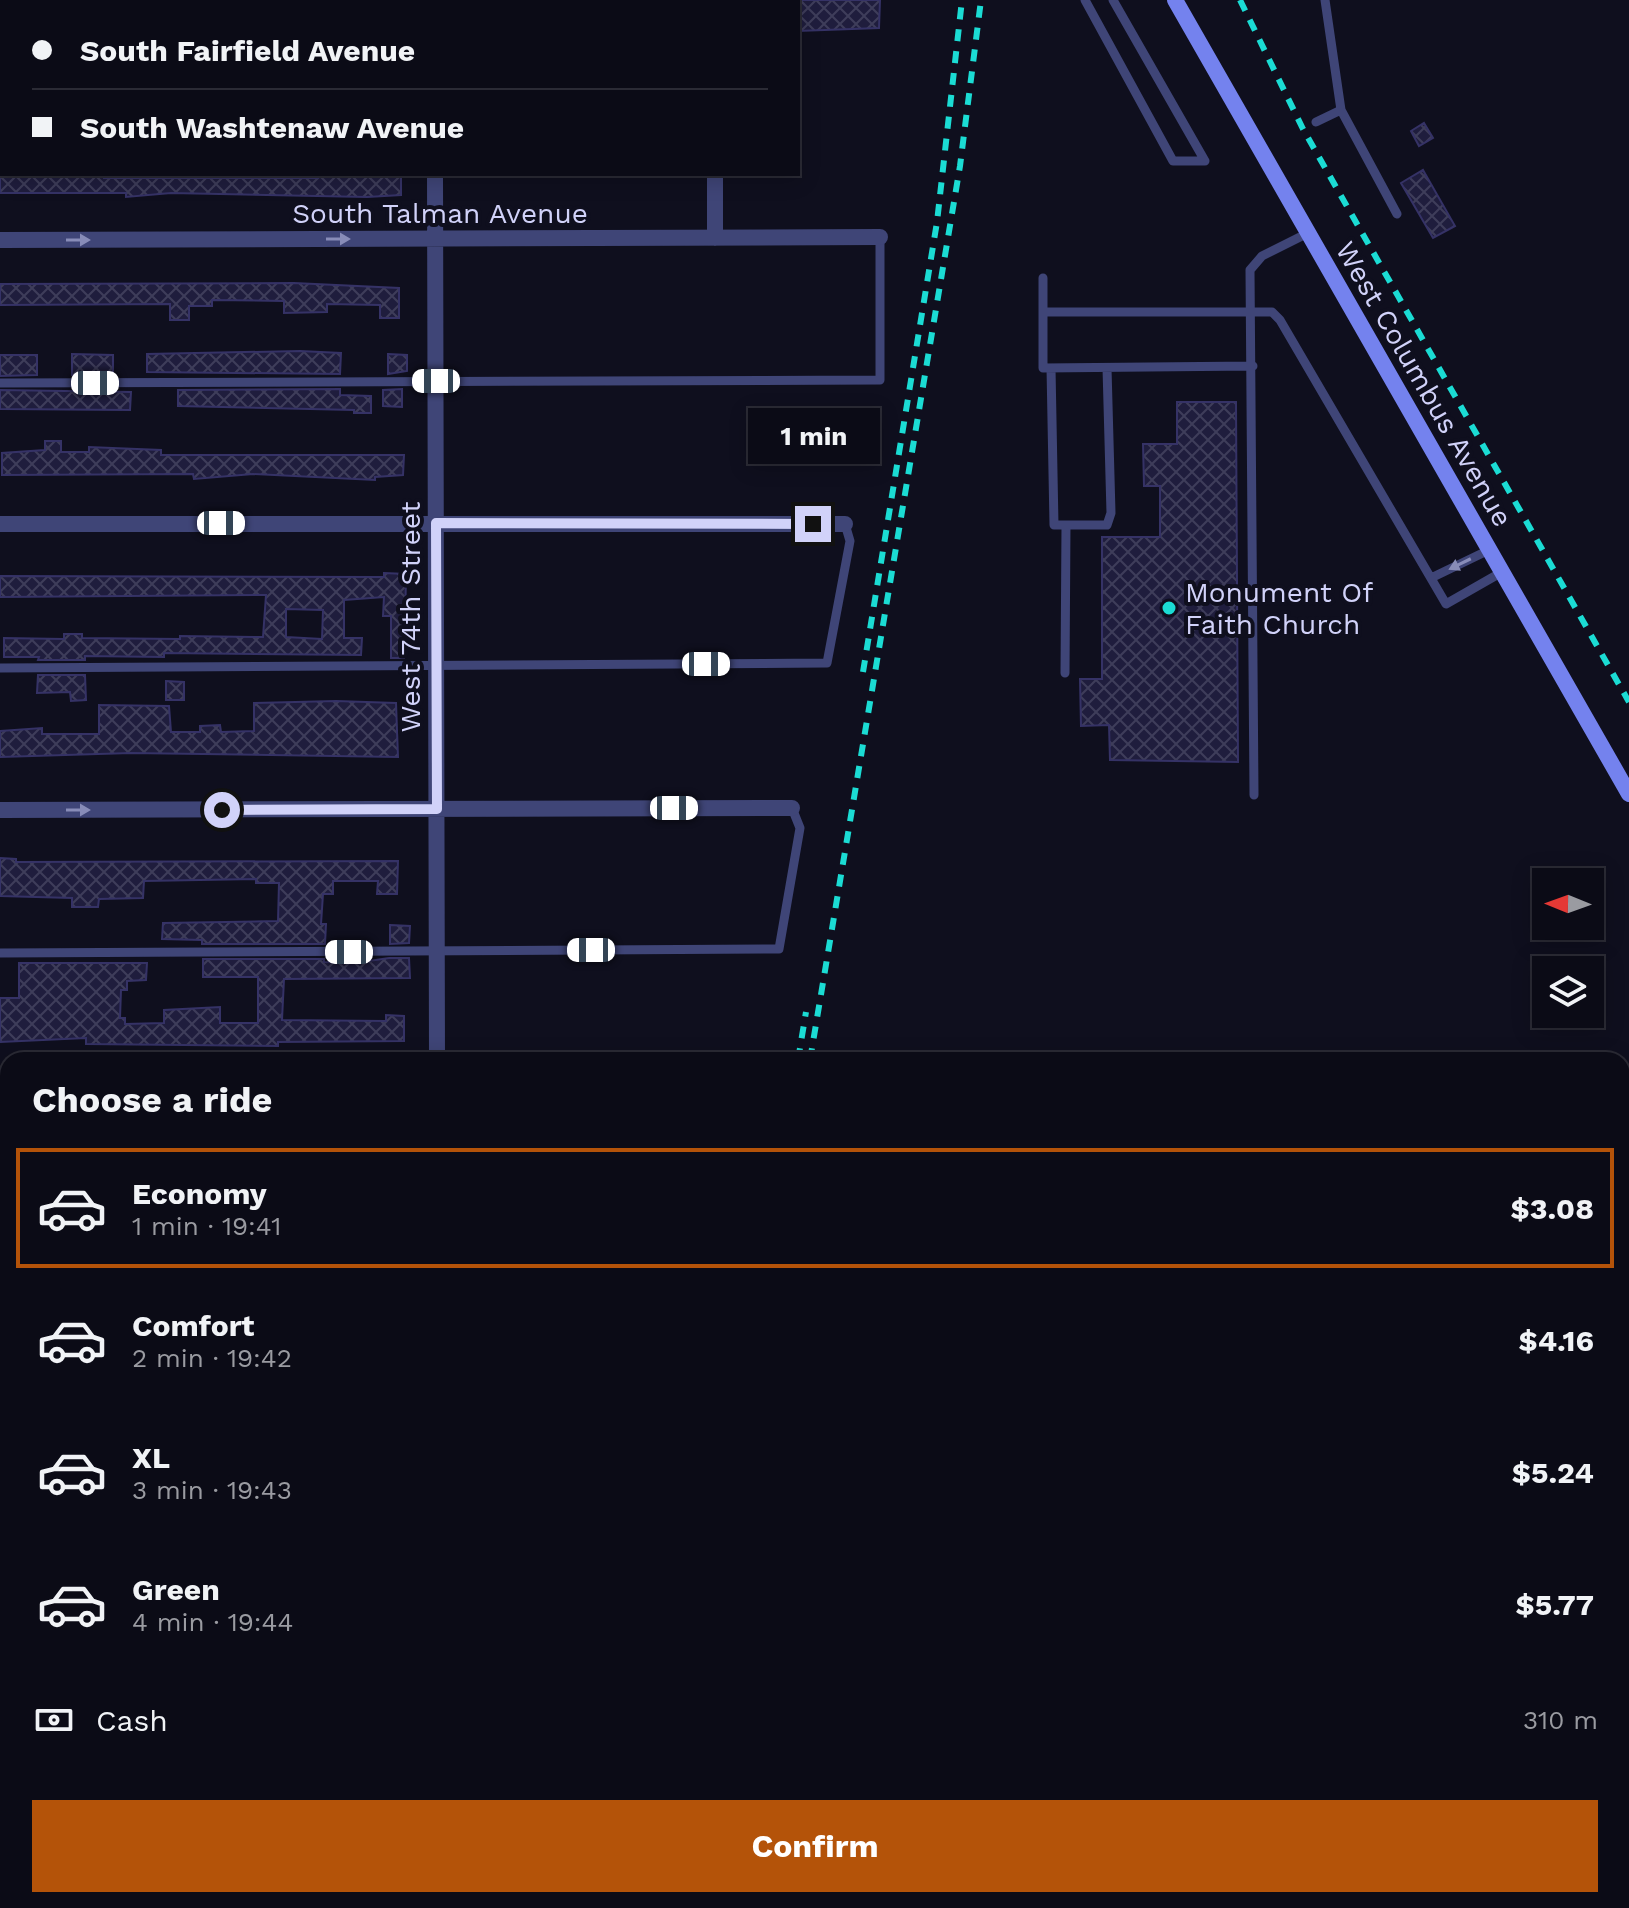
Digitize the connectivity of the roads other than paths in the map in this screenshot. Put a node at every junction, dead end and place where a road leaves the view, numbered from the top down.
1 (1085, 0) edge
2 (1113, 0) edge
3 (1175, 0) edge
4 (1325, 0) edge
5 (1341, 110) junction
6 (1316, 122) dead end
7 (435, 176) edge
8 (715, 176) edge
9 (1397, 214) dead end
10 (1308, 233) junction
11 (880, 237) joint
12 (715, 238) junction
13 (435, 239) junction
14 (0, 240) edge
15 (1043, 278) dead end
16 (1043, 312) junction
17 (1253, 313) junction
18 (1253, 366) junction
19 (1051, 368) junction
20 (1107, 368) junction
21 (436, 381) junction
22 (0, 383) edge
23 (436, 523) junction
24 (0, 524) edge
25 (845, 524) joint
26 (1066, 525) junction
27 (1489, 550) junction
28 (1502, 572) junction
29 (1431, 578) junction
30 (437, 667) junction
31 (0, 668) edge
32 (1065, 673) dead end
33 (1629, 794) edge
34 (1254, 795) dead end
35 (792, 808) joint
36 (437, 809) junction
37 (0, 810) edge
38 (437, 951) junction
39 (0, 953) edge
40 (437, 1052) edge

1 - 2 lane
3 - 10 main road, West Columbus Avenue
4 - 5 lane
5 - 6 lane
5 - 9 lane
7 - 13 street, West 74th Street
8 - 12 street
10 - 17 lane
10 - 27 main road, West Columbus Avenue
11 - 12 street, South Talman Avenue
11 - 21 lane
12 - 13 street, South Talman Avenue
14 -> 13 street, South Talman Avenue
13 - 21 street, West 74th Street
15 - 16 lane
16 - 17 lane
16 - 19 lane
17 - 18 lane
17 - 29 lane
18 - 20 lane
18 - 34 lane
19 - 20 lane
19 - 26 lane
20 - 26 lane
21 - 22 lane
21 - 23 street, West 74th Street
23 - 24 street
23 - 25 street
23 - 30 street, West 74th Street
25 - 30 lane
26 - 32 lane
27 - 28 main road, West Columbus Avenue
27 -> 29 lane
28 - 29 lane
28 - 33 main road, West Columbus Avenue
30 - 31 lane
30 - 36 street, West 74th Street
35 - 36 street
35 - 38 lane
37 -> 36 street
36 - 38 street, West 74th Street
38 - 39 lane
38 - 40 street, West 74th Street

